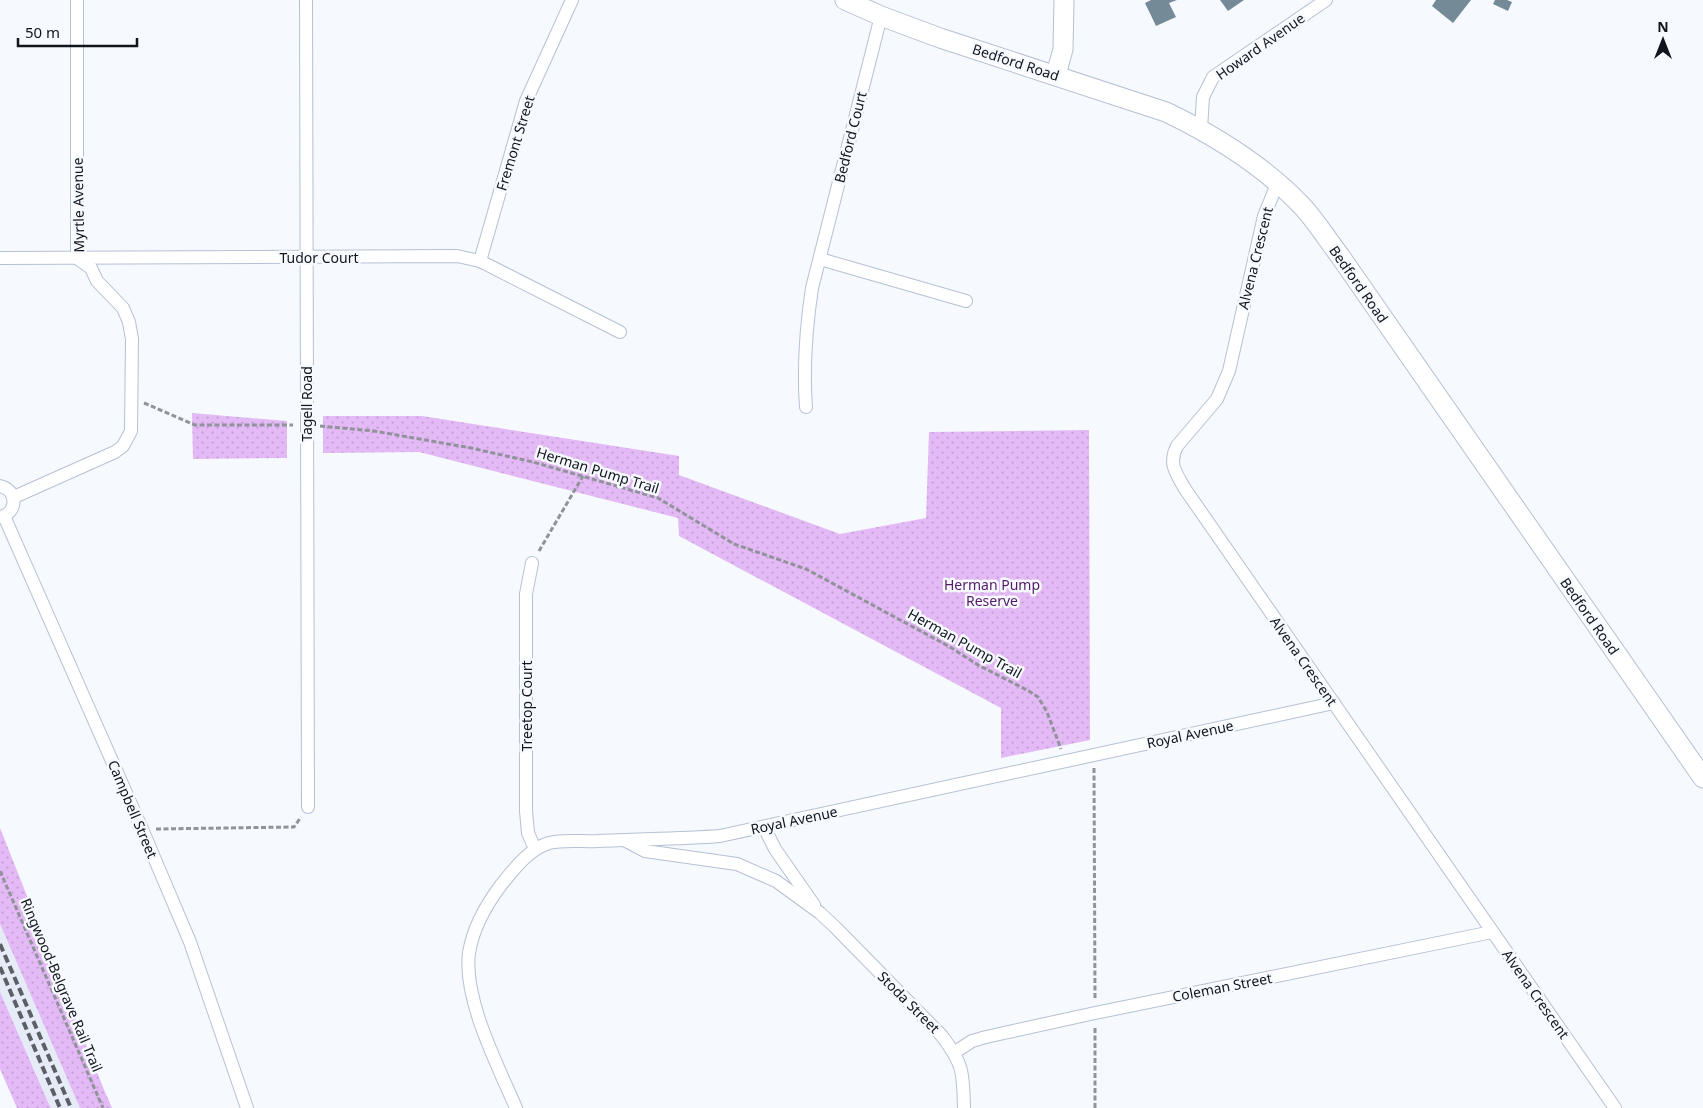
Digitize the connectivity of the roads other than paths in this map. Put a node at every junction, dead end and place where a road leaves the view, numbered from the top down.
1 (77, 0) edge
2 (306, 0) edge
3 (572, 0) edge
4 (845, 0) edge
5 (1064, 0) edge
6 (1326, 0) edge
7 (881, 16) junction
8 (1056, 75) junction
9 (1201, 129) junction
10 (1278, 182) junction
11 (0, 258) edge
12 (77, 258) junction
13 (306, 258) junction
14 (820, 259) junction
15 (480, 262) junction
16 (966, 301) dead end
17 (620, 332) dead end
18 (806, 407) dead end
19 (0, 486) edge
20 (14, 497) junction
21 (2, 516) edge
22 (532, 563) road end
23 (1334, 703) junction
24 (1703, 778) edge
25 (308, 807) road end
26 (764, 827) junction
27 (623, 840) junction
28 (536, 849) junction
29 (820, 913) junction
30 (1492, 932) junction
31 (955, 1052) junction
32 (248, 1108) edge
33 (516, 1108) edge
34 (964, 1108) edge
35 (1615, 1108) edge

1 - 12 street, Myrtle Avenue
2 - 13 street, Tagell Road
3 - 15 street, Fremont Street
4 - 7 main road, Bedford Road
5 - 8 main road
6 - 9 street, Howard Avenue
7 - 8 main road, Bedford Road
7 - 14 street, Bedford Court
8 - 9 main road, Bedford Road
9 - 10 main road, Bedford Road
10 - 23 street, Alvena Crescent
10 - 24 main road, Bedford Road
11 - 12 street, Tudor Court
12 - 13 street, Tudor Court
12 - 20 street, Myrtle Avenue
13 - 15 street, Tudor Court
13 - 25 street, Tagell Road
14 - 16 street
14 - 18 street, Bedford Court
15 - 17 street, Tudor Court
19 - 20 street
20 - 21 street
21 - 32 street, Campbell Street
22 - 28 street, Treetop Court
23 - 26 street, Royal Avenue
23 - 30 street, Alvena Crescent
26 - 27 street, Royal Avenue
26 - 29 street, Stoda Street
27 - 28 street, Royal Avenue
27 - 29 street, Stoda Street
28 - 33 street, Royal Avenue
29 - 31 street, Stoda Street
30 - 31 street, Coleman Street
30 - 35 street, Alvena Crescent
31 - 34 street, Stoda Street

